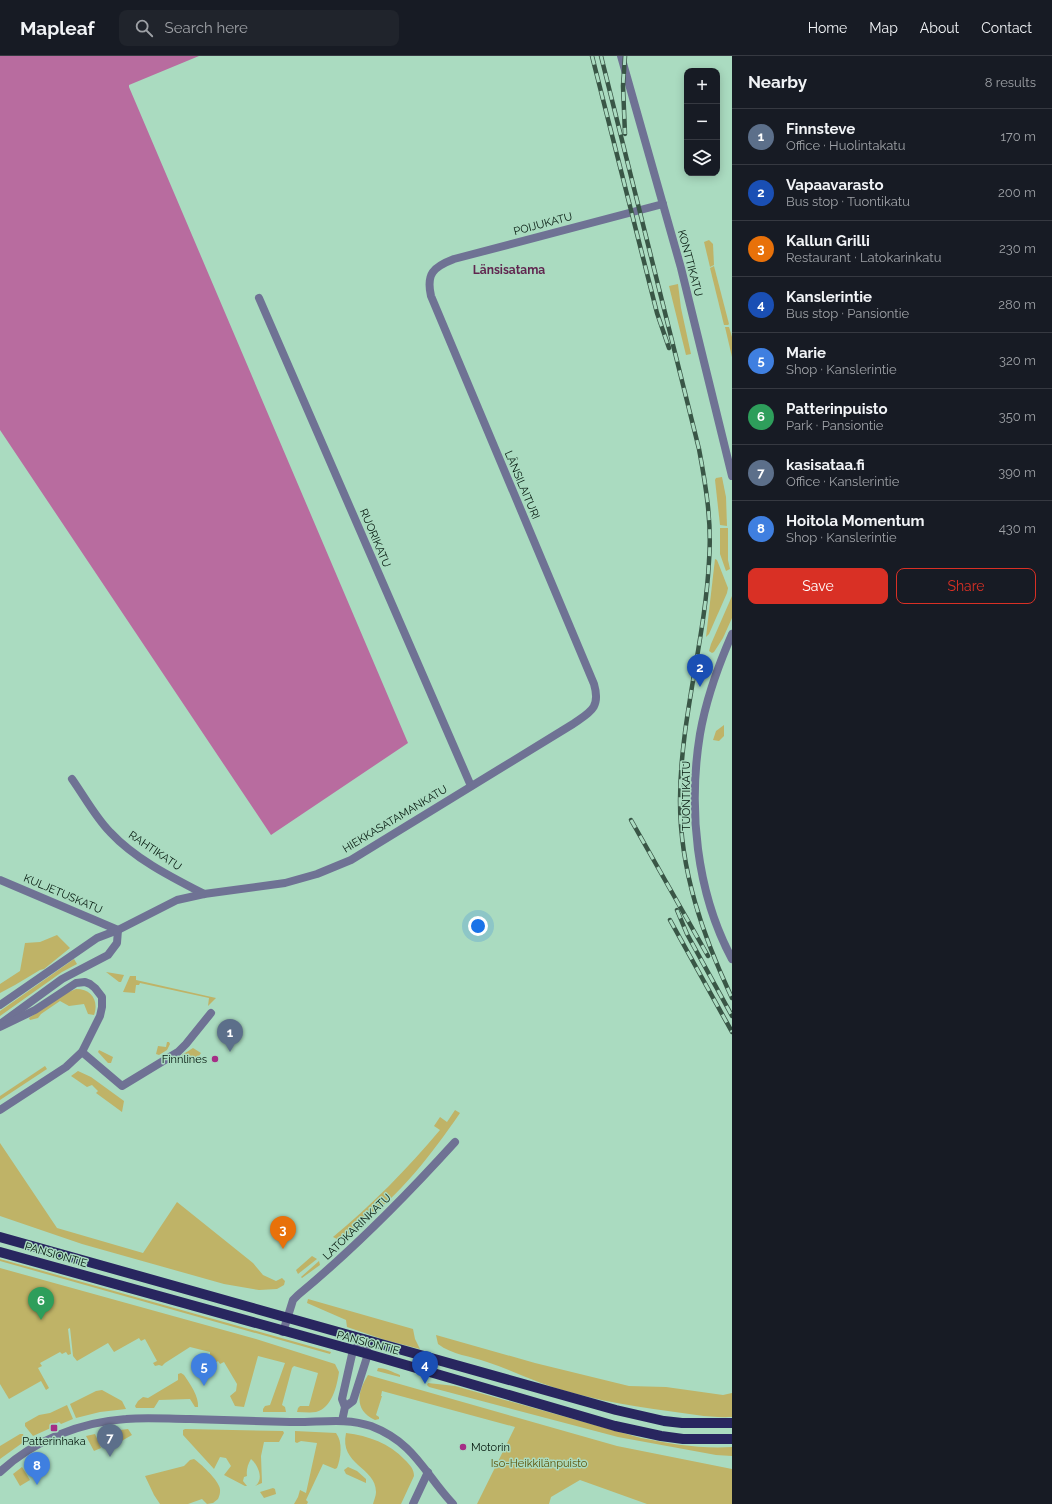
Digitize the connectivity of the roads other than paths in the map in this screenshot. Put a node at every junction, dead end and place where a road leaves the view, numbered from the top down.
1 (621, 56) edge
2 (663, 204) junction
3 (432, 273) joint
4 (259, 298) dead end
5 (732, 476) edge
6 (732, 634) edge
7 (595, 704) joint
8 (72, 780) dead end
9 (471, 786) junction
10 (0, 880) edge
11 (204, 894) junction
12 (118, 930) junction
13 (732, 959) edge
14 (0, 1005) edge
15 (211, 1013) dead end
16 (0, 1025) edge
17 (82, 1052) junction
18 (0, 1110) edge
19 (455, 1142) dead end
20 (0, 1237) edge
21 (0, 1252) edge
22 (288, 1318) junction
23 (284, 1332) junction
24 (365, 1340) junction
25 (353, 1350) junction
26 (368, 1354) junction
27 (345, 1407) junction
28 (342, 1420) junction
29 (732, 1423) edge
30 (732, 1439) edge
31 (0, 1472) edge
32 (428, 1472) junction
33 (413, 1504) edge
34 (453, 1504) edge

1 - 2 street, KONTTIKATU
2 - 3 street, POIJUKATU
2 - 5 street, KONTTIKATU
3 - 7 street, LÄNSILAITURI
4 - 9 street, RUORIKATU
6 - 13 street, TUONTIKATU
7 - 9 street, HIEKKASATAMANKATU
8 - 11 street, RAHTIKATU
9 - 11 street, HIEKKASATAMANKATU
10 - 12 street, KULJETUSKATU
11 - 12 street, HIEKKASATAMANKATU
12 - 14 street, HIEKKASATAMANKATU
12 - 16 street
15 - 17 street
16 - 17 street
17 - 18 street
19 - 22 street, LATOKARINKATU
20 - 22 main road, PANSIONTIE
21 - 23 main road, PANSIONTIE
22 - 23 street, LATOKARINKATU
22 - 24 main road, PANSIONTIE
23 - 25 main road, PANSIONTIE
24 - 25 street
24 - 26 street
24 - 29 main road, PANSIONTIE
25 - 26 main road, PANSIONTIE
25 - 27 street
26 - 27 street
26 - 30 main road, PANSIONTIE
27 - 28 street
28 - 31 street
28 - 32 street
32 - 33 street
32 - 34 street

